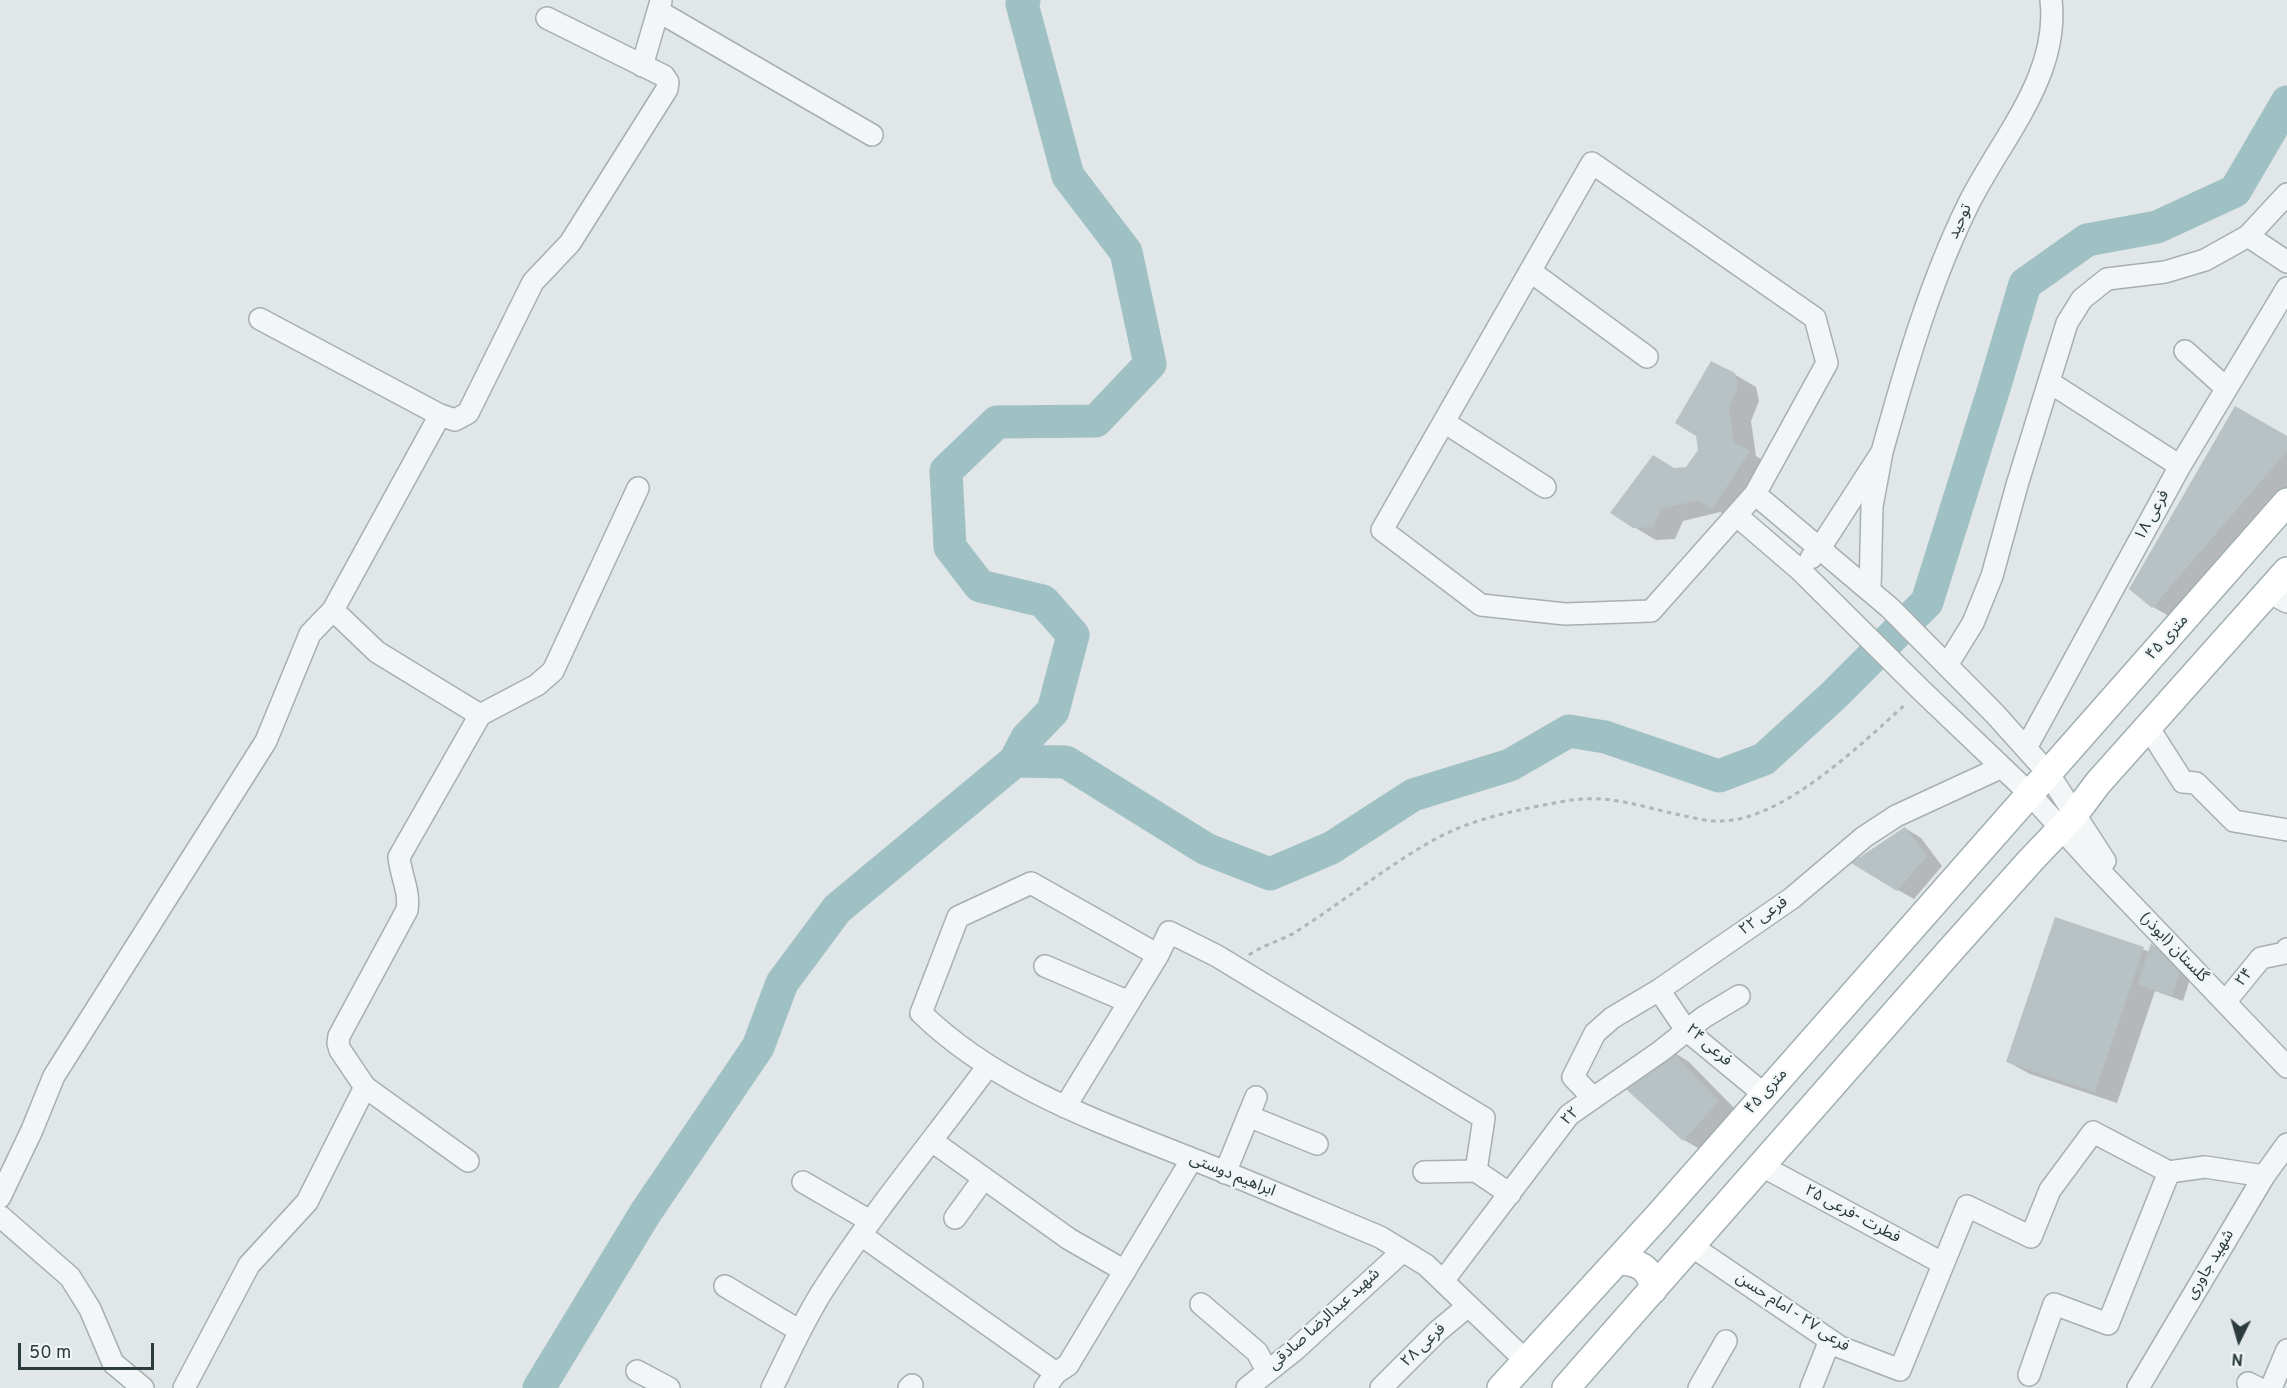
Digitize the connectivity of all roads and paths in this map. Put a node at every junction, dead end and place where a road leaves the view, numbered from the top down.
1 (2052, 0) edge
2 (659, 6) edge
3 (547, 18) dead end
4 (642, 66) junction
5 (872, 135) dead end
6 (2287, 194) edge
7 (2248, 236) junction
8 (2287, 261) edge
9 (1530, 271) junction
10 (2287, 288) edge
11 (261, 319) dead end
12 (2185, 351) dead end
13 (1647, 357) dead end
14 (2049, 382) junction
15 (2226, 388) junction
16 (440, 415) junction
17 (1444, 422) junction
18 (1882, 452) junction
19 (2180, 466) junction
20 (1545, 487) dead end
21 (638, 488) dead end
22 (1755, 494) junction
23 (2287, 502) edge
24 (1736, 515) junction
25 (1820, 548) junction
26 (1800, 570) junction
27 (2287, 571) edge
28 (1870, 591) junction
29 (2278, 597) edge
30 (333, 610) junction
31 (1947, 665) junction
32 (1921, 690) junction
33 (480, 715) junction
34 (2148, 727) junction
35 (2026, 748) junction
36 (2002, 767) junction
37 (2048, 773) junction
38 (2029, 793) junction
39 (2068, 822) junction
40 (2287, 830) edge
41 (2287, 949) edge
42 (1158, 955) junction
43 (1045, 966) dead end
44 (1233, 966) junction
45 (1659, 990) junction
46 (1739, 996) dead end
47 (2229, 998) junction
48 (1129, 1002) junction
49 (1686, 1030) junction
50 (2287, 1049) edge
51 (988, 1066) junction
52 (2287, 1067) edge
53 (365, 1087) junction
54 (1765, 1095) junction
55 (1593, 1098) junction
56 (1065, 1107) junction
57 (932, 1142) junction
58 (1317, 1144) dead end
59 (2287, 1144) edge
60 (1192, 1159) junction
61 (468, 1161) dead end
62 (1762, 1166) junction
63 (1476, 1171) junction
64 (1424, 1172) dead end
65 (2169, 1172) junction
66 (1225, 1173) junction
67 (2264, 1176) junction
68 (984, 1178) junction
69 (803, 1182) dead end
70 (1510, 1194) junction
71 (0, 1197) edge
72 (1659, 1215) junction
73 (0, 1216) edge
74 (955, 1218) dead end
75 (866, 1228) junction
76 (1690, 1245) junction
77 (1403, 1251) junction
78 (1617, 1261) junction
79 (1942, 1263) junction
80 (1125, 1271) junction
81 (1443, 1281) junction
82 (725, 1286) dead end
83 (1653, 1290) junction
84 (1201, 1304) dead end
85 (1468, 1306) junction
86 (800, 1331) junction
87 (1830, 1340) junction
88 (1726, 1341) dead end
89 (2287, 1350) edge
90 (1526, 1361) junction
91 (637, 1371) dead end
92 (1267, 1371) junction
93 (2029, 1375) dead end
94 (1050, 1381) edge
95 (1572, 1386) edge
96 (143, 1388) edge
97 (184, 1388) edge
98 (669, 1388) edge
99 (772, 1388) edge
100 (1247, 1388) edge
101 (1382, 1388) edge
102 (1501, 1388) edge
103 (1700, 1388) edge
104 (1811, 1388) edge
105 (2138, 1388) edge
106 (2271, 1388) edge

1 - 18 street, توحید
2 - 4 street
2 - 5 street
3 - 4 street
4 - 16 street
6 - 7 street
7 - 8 street
7 - 14 street
9 - 13 street
9 - 17 street
9 - 22 street
10 - 15 street, فرعی ۱۸
11 - 16 street
12 - 15 street
14 - 19 street
14 - 31 street
15 - 19 street, فرعی ۱۸
16 - 30 street
17 - 20 street
17 - 24 street
18 - 25 street
18 - 28 street
19 - 35 street, فرعی ۱۸
21 - 33 street
22 - 24 street
22 - 25 street
23 - 37 main road, ۴۵ متری
24 - 26 street
25 - 26 street
25 - 28 street
26 - 32 street
27 - 29 main road
28 - 31 street
29 - 34 main road
30 - 33 street
30 - 71 street
31 - 35 street
32 - 36 street
32 - 44 path
33 - 53 street
34 - 39 main road
34 - 40 street
35 - 37 street
36 - 38 street
36 - 45 street, فرعی ۲۲
37 - 38 main road, ۴۵ متری
37 - 39 street
38 - 39 street
38 - 54 main road, ۴۵ متری
39 - 47 street, گلستان (ابوذر)
39 - 62 main road
41 - 47 street, ۲۴
42 - 44 street
42 - 48 street
42 - 51 street, ابراهیم دوستی
43 - 48 street
44 - 63 street
45 - 49 street, فرعی ۲۴
45 - 55 street, فرعی ۲۲
46 - 49 street, ۲۲
47 - 50 street, گلستان (ابوذر)
47 - 52 street, گلستان (ابوذر)
48 - 56 street
49 - 54 street, فرعی ۲۴
49 - 55 street, ۲۲
51 - 56 street, ابراهیم دوستی
51 - 57 street
53 - 61 street
53 - 97 street
54 - 72 main road, ۴۵ متری
55 - 70 street, ۲۲
56 - 60 street, ابراهیم دوستی
57 - 68 street
57 - 75 street
58 - 66 street
59 - 67 street, شهید جاوری
60 - 66 street, ابراهیم دوستی
60 - 80 street
62 - 76 main road
62 - 79 street, فطرت -فرعی ۲۵
63 - 64 street
63 - 70 street
65 - 67 street
65 - 79 street
65 - 93 street
66 - 77 street, ابراهیم دوستی
67 - 105 street, شهید جاوری
68 - 74 street
68 - 80 street
69 - 75 street
70 - 81 street, ۲۲
72 - 76 main road
72 - 78 main road, ۴۵ متری
73 - 96 street
75 - 86 street
75 - 94 street
76 - 83 main road
76 - 87 street, فرعی ۲۷ - امام حسن
77 - 81 street, ابراهیم دوستی
77 - 92 street, شهید عبدالرضا صادقی
78 - 83 main road
78 - 90 main road, ۴۵ متری
79 - 87 street, فرعی ۲۷ - امام حسن
80 - 94 street
81 - 85 street, ابراهیم دوستی
82 - 86 street
83 - 95 main road
84 - 92 street
85 - 90 street, ابراهیم دوستی
85 - 101 street, فرعی ۲۸
86 - 99 street
87 - 104 street
88 - 103 street
89 - 106 street
90 - 102 main road, ۴۵ متری
91 - 98 street
92 - 100 street, شهید عبدالرضا صادقی

